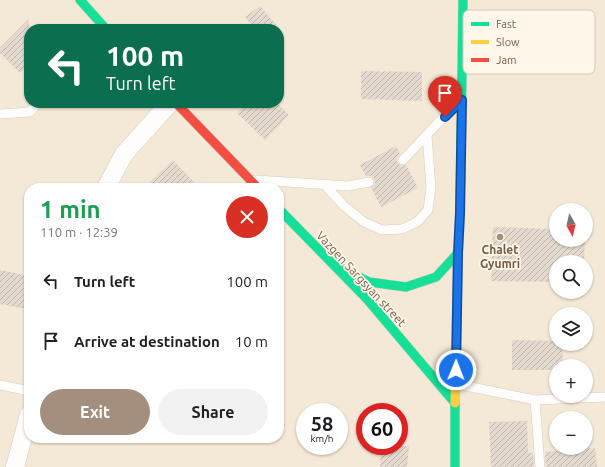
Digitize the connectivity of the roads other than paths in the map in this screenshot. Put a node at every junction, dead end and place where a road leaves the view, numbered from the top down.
1 (80, 0) edge
2 (463, 0) edge
3 (101, 24) edge
4 (462, 100) junction
5 (34, 108) edge
6 (165, 108) edge
7 (181, 108) edge
8 (0, 114) edge
9 (427, 135) junction
10 (403, 160) dead end
11 (250, 179) junction
12 (369, 182) dead end
13 (109, 183) edge
14 (254, 183) edge
15 (326, 185) junction
16 (284, 214) edge
17 (458, 253) junction
18 (330, 262) junction
19 (456, 384) junction
20 (0, 385) edge
21 (24, 390) edge
22 (605, 396) edge
23 (535, 400) junction
24 (455, 402) junction
25 (24, 435) edge
26 (16, 467) edge
27 (455, 467) edge
28 (540, 467) edge

1 - 3 main road
2 - 4 main road
4 - 9 lane
4 - 17 main road
5 - 8 lane
6 - 13 street
7 - 11 main road
9 - 10 lane
9 - 15 lane
11 - 14 main road
11 - 15 lane
12 - 15 lane
16 - 18 main road, Vazgen Sargsyan street
17 - 18 main road
17 - 19 main road
18 - 24 main road, Vazgen Sargsyan street
19 - 23 lane
19 - 24 main road
20 - 21 lane
22 - 23 lane
23 - 28 lane
24 - 27 main road
25 - 26 street

